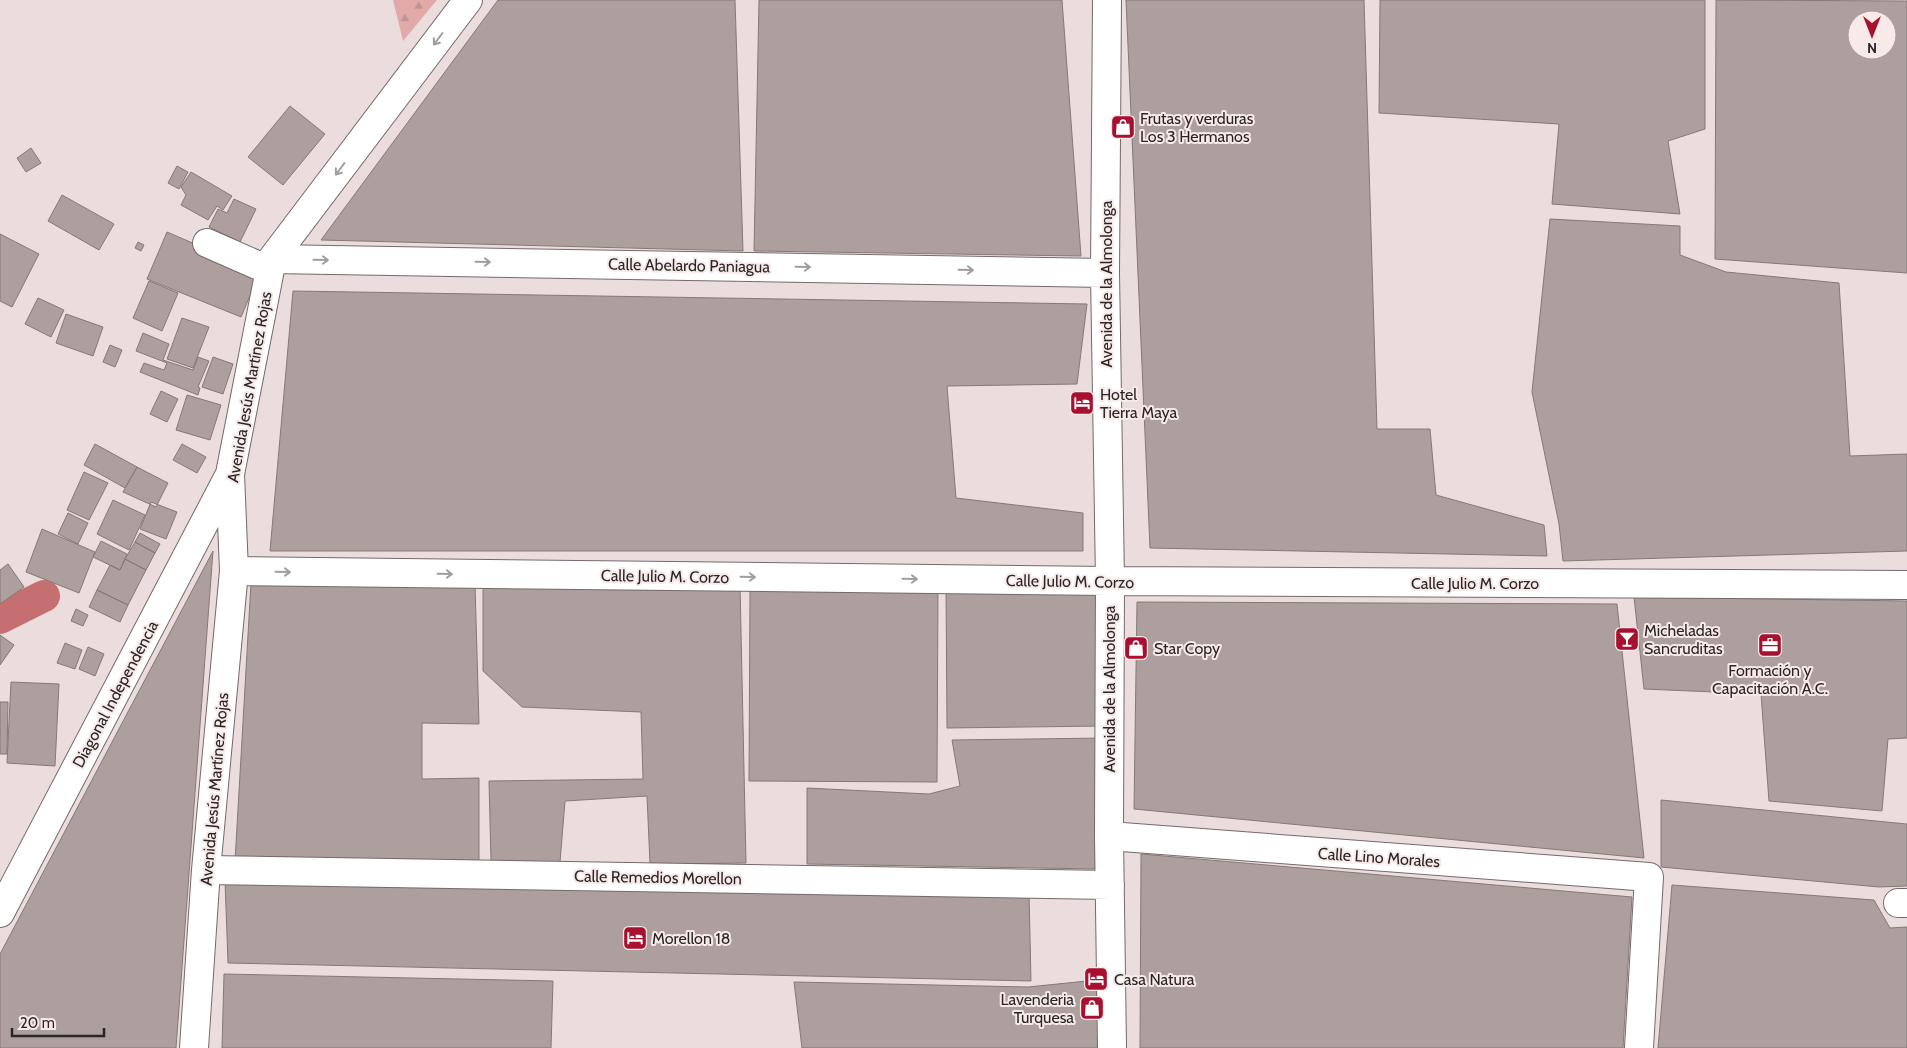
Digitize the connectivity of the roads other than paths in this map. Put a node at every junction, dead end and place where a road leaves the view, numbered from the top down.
1 (468, 0) edge
2 (1107, 0) edge
3 (207, 243) dead end
4 (271, 263) junction
5 (1105, 273) junction
6 (230, 474) junction
7 (234, 571) junction
8 (1110, 581) junction
9 (1907, 585) edge
10 (1109, 836) junction
11 (206, 870) junction
12 (1110, 885) junction
13 (0, 913) edge
14 (194, 1048) edge
15 (1112, 1048) edge
16 (1639, 1048) edge

1 -> 4 street, Avenida Jesús Martínez Rojas
2 - 5 street, Avenida de la Almolonga
3 - 4 street, Calle Abelardo Paniagua
4 -> 5 street, Calle Abelardo Paniagua
4 - 6 street, Avenida Jesús Martínez Rojas
5 - 8 street, Avenida de la Almolonga
6 - 7 street, Avenida Jesús Martínez Rojas
6 - 13 street, Diagonal Independencia
7 -> 8 street, Calle Julio M. Corzo
7 - 11 street, Avenida Jesús Martínez Rojas
8 - 9 street, Calle Julio M. Corzo
8 - 10 street, Avenida de la Almolonga
10 - 12 street, Avenida de la Almolonga
10 - 16 street, Calle Lino Morales
11 - 12 street, Calle Remedios Morellon
11 - 14 street, Avenida Jesús Martínez Rojas
12 - 15 street, Avenida de la Almolonga

